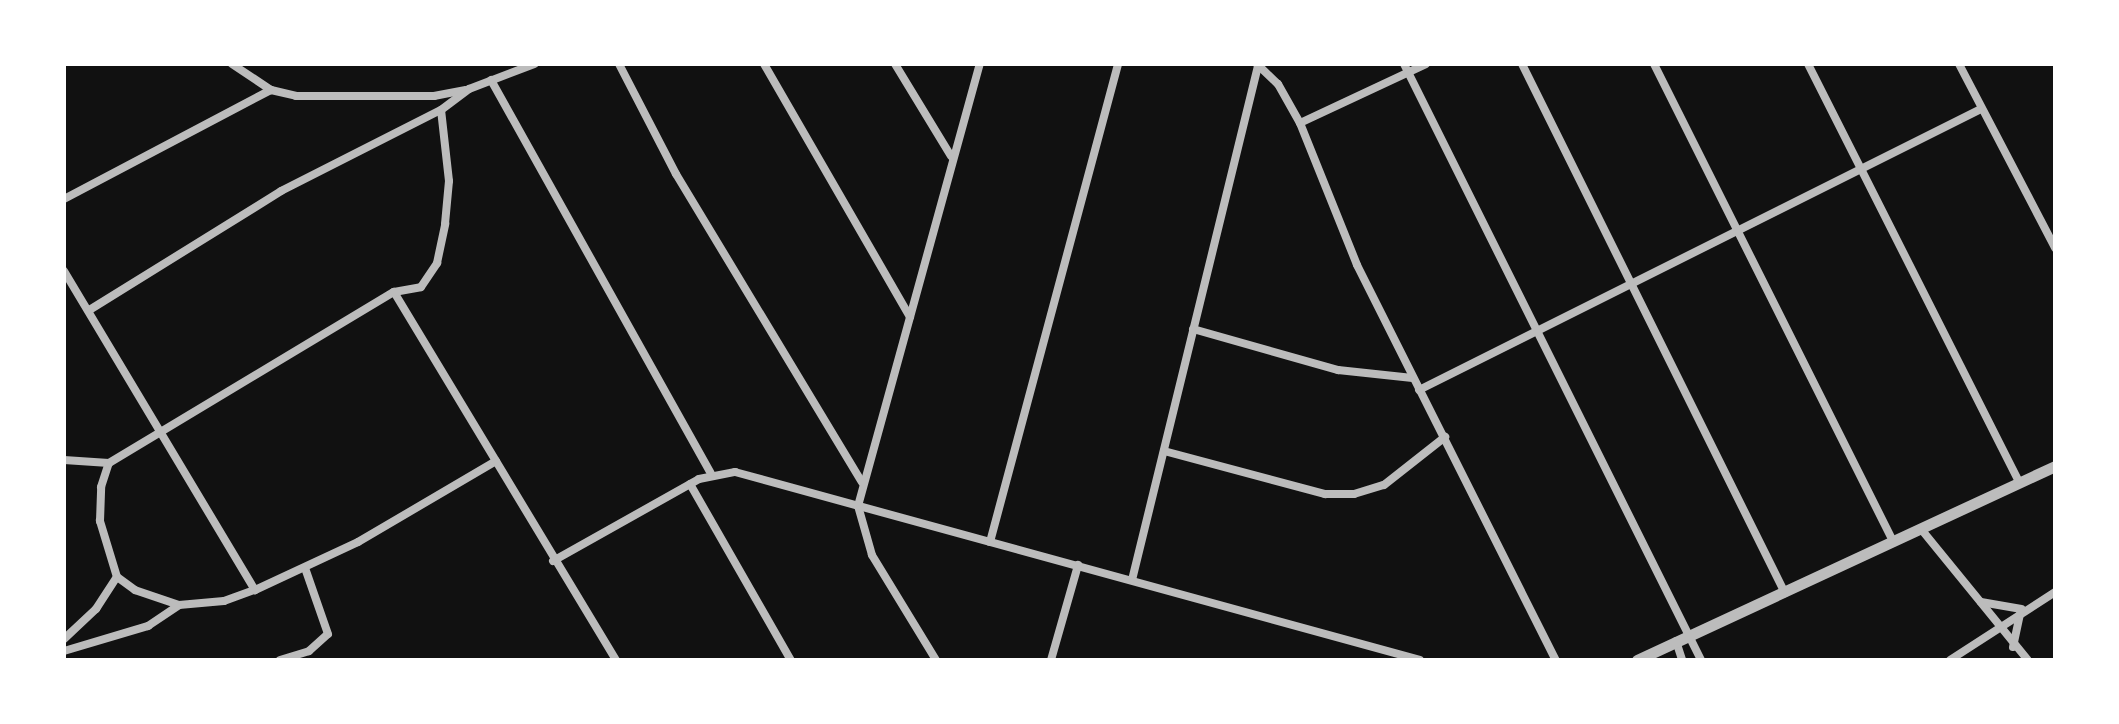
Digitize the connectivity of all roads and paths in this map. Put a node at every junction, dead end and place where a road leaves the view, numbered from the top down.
1 (232, 64) edge
2 (534, 64) edge
3 (619, 64) edge
4 (764, 64) edge
5 (895, 64) edge
6 (980, 64) edge
7 (1118, 64) edge
8 (1426, 64) edge
9 (1522, 64) edge
10 (1654, 64) edge
11 (1808, 64) edge
12 (1959, 64) edge
13 (1258, 65) edge
14 (1406, 68) edge
15 (491, 80) junction
16 (469, 89) junction
17 (271, 90) junction
18 (1981, 109) junction
19 (441, 110) junction
20 (1300, 123) junction
21 (951, 156) junction
22 (1861, 169) junction
23 (64, 199) edge
24 (1738, 229) junction
25 (2055, 248) edge
26 (64, 271) edge
27 (1632, 284) junction
28 (394, 292) junction
29 (91, 309) junction
30 (910, 317) junction
31 (1193, 329) junction
32 (1538, 331) junction
33 (1413, 378) junction
34 (1419, 390) junction
35 (161, 430) junction
36 (1445, 437) junction
37 (1164, 451) junction
38 (64, 460) edge
39 (496, 461) junction
40 (109, 463) junction
41 (2055, 466) edge
42 (711, 473) junction
43 (862, 482) junction
44 (2019, 482) junction
45 (690, 484) junction
46 (858, 506) junction
47 (1921, 529) junction
48 (1893, 541) junction
49 (990, 542) junction
50 (553, 561) junction
51 (1078, 565) junction
52 (305, 568) junction
53 (117, 577) junction
54 (1132, 580) junction
55 (255, 590) junction
56 (2055, 592) edge
57 (1785, 593) junction
58 (1978, 600) junction
59 (179, 605) junction
60 (2022, 609) junction
61 (1996, 627) junction
62 (64, 639) edge
63 (1682, 639) junction
64 (2013, 647) junction
65 (64, 651) edge
66 (280, 660) edge
67 (616, 660) edge
68 (791, 660) edge
69 (936, 660) edge
70 (1051, 660) edge
71 (1420, 660) edge
72 (1556, 660) edge
73 (1637, 660) edge
74 (1682, 660) edge
75 (1701, 660) edge
76 (1950, 660) edge
77 (2028, 660) edge

1 - 17 street
2 - 15 street
3 - 43 street
4 - 30 street
5 - 21 street
6 - 21 street
7 - 49 street
8 - 14 street
9 - 27 street
10 - 24 street
11 - 22 street
12 - 18 street
13 - 20 street
13 - 31 street
14 - 20 street
14 - 32 street
15 - 16 street
15 - 42 street
16 - 17 street
16 - 19 street
17 - 23 street
18 - 22 street
18 - 25 street
19 - 28 street
19 - 29 street
20 - 33 street
21 - 30 street
22 - 24 street
22 - 44 street
24 - 27 street
24 - 48 street
26 - 29 street
27 - 32 street
27 - 57 street
28 - 35 street
28 - 39 street
29 - 35 street
30 - 43 street
31 - 33 street
31 - 37 street
32 - 34 street
32 - 63 street
33 - 34 street
34 - 36 street
35 - 40 street
35 - 55 street
36 - 37 street
36 - 72 street
37 - 54 street
38 - 40 street
39 - 50 street
39 - 52 street
40 - 53 street
41 - 44 street
42 - 45 street
42 - 46 street
43 - 46 street
44 - 47 street
45 - 50 street
45 - 68 street
46 - 49 street
46 - 69 street
47 - 48 street
47 - 58 street
48 - 57 street
49 - 51 street
50 - 67 street
51 - 54 street
51 - 70 street
52 - 55 street
52 - 66 street
53 - 59 street
53 - 62 street
54 - 71 street
55 - 59 street
56 - 60 street
57 - 63 street
58 - 60 street
58 - 61 street
59 - 65 street
60 - 61 street
60 - 64 street
61 - 64 street
61 - 76 street
63 - 73 street
63 - 74 street
63 - 75 street
64 - 77 street

